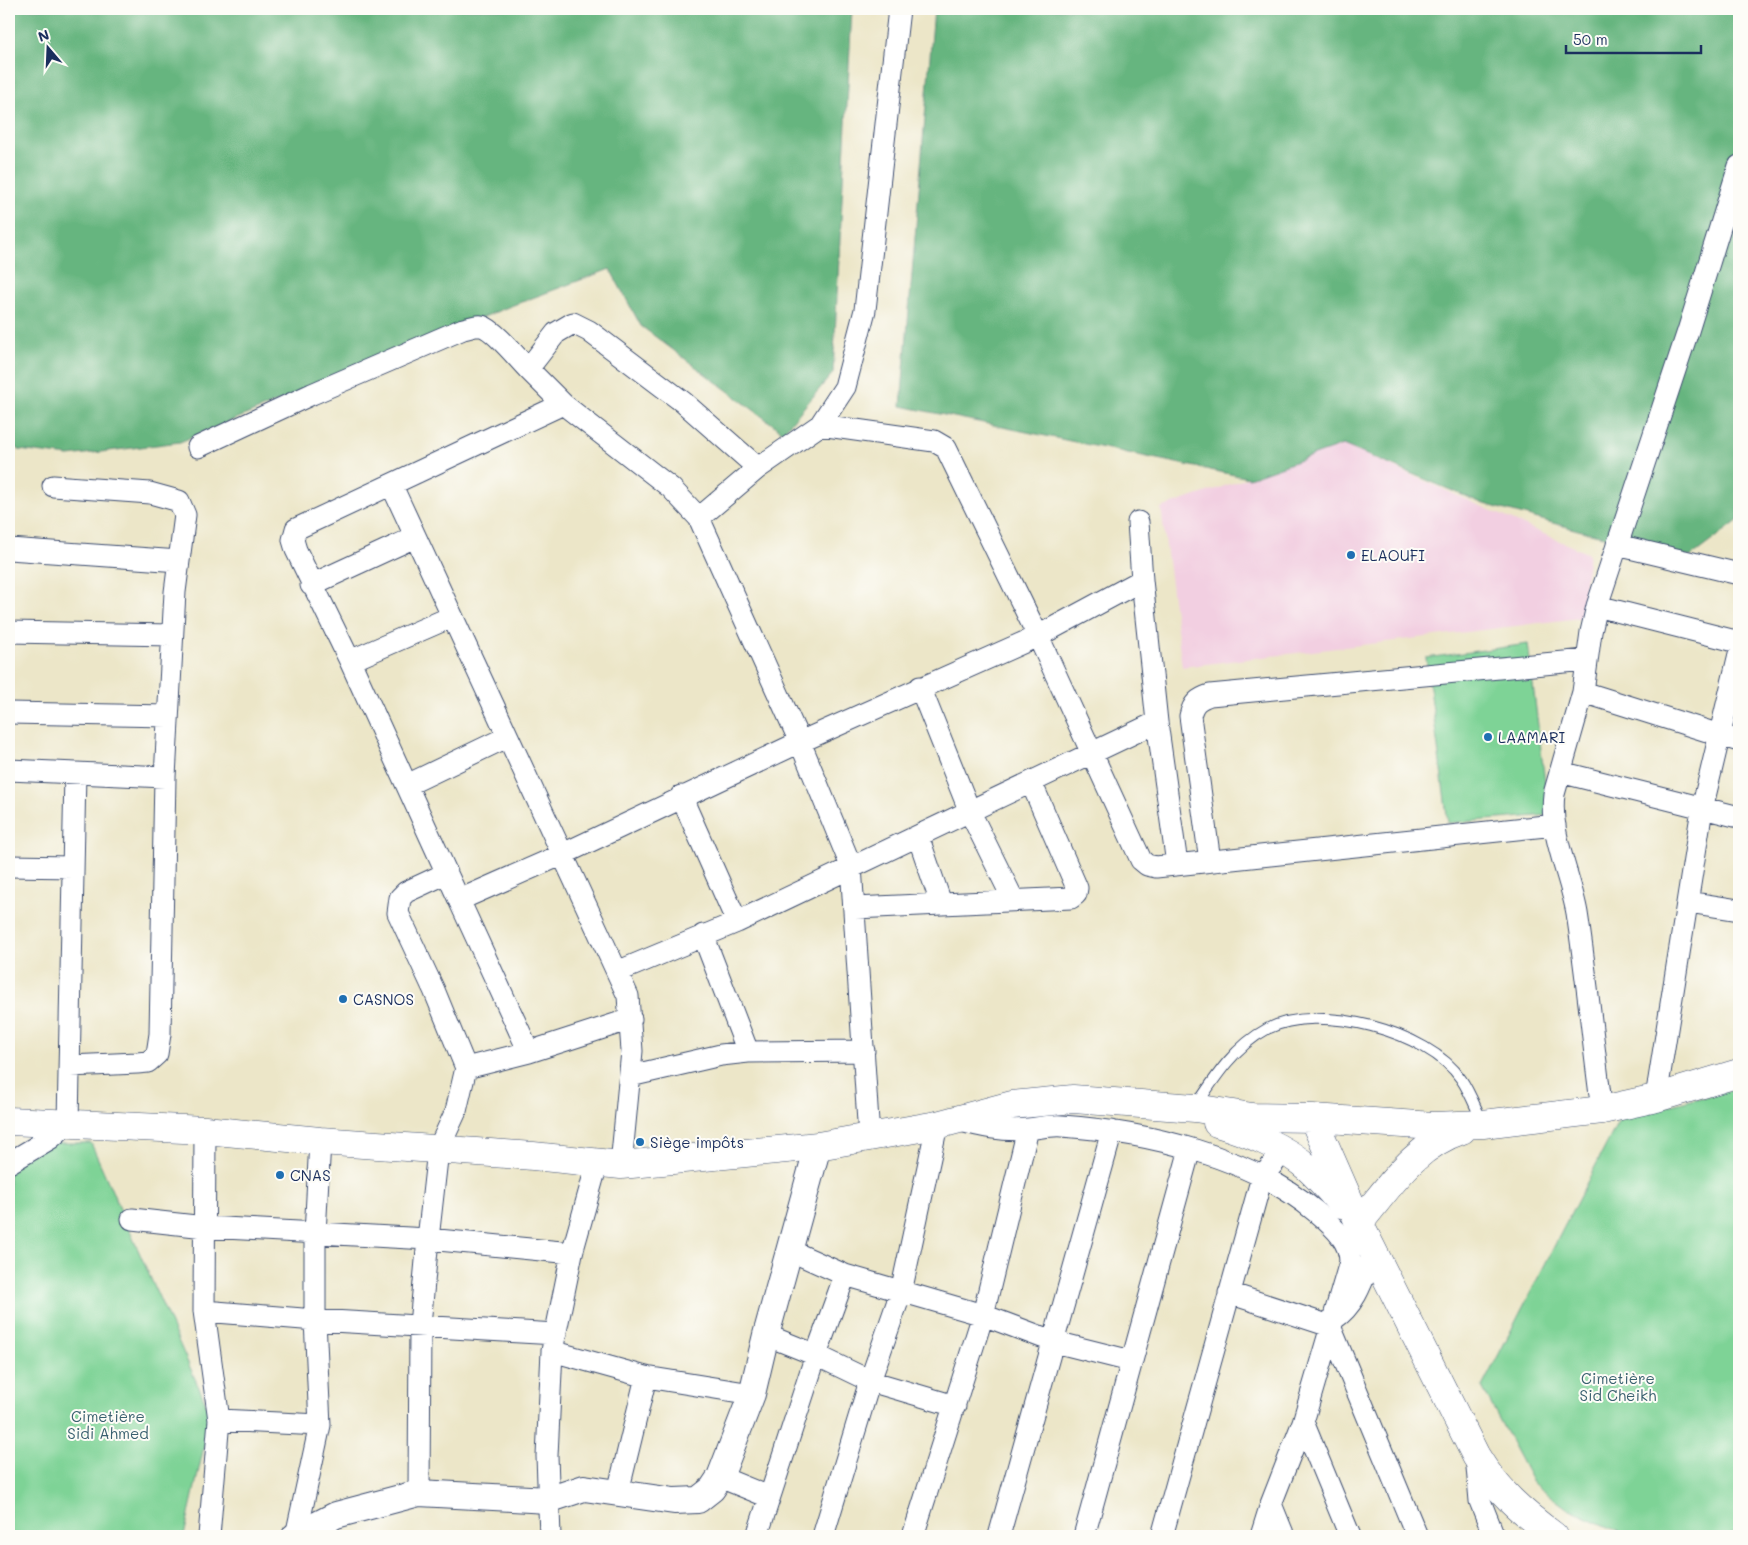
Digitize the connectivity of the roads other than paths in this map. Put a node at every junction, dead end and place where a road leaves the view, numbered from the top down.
1 (899, 9) edge
2 (1739, 166) edge
3 (528, 369) junction
4 (563, 404) junction
5 (820, 425) junction
6 (198, 447) dead end
7 (758, 468) junction
8 (52, 486) dead end
9 (392, 486) junction
10 (699, 518) junction
11 (1138, 522) dead end
12 (415, 537) junction
13 (1617, 545) junction
14 (9, 549) edge
15 (179, 561) junction
16 (1739, 574) edge
17 (1142, 580) junction
18 (311, 585) junction
19 (1597, 606) junction
20 (451, 617) junction
21 (9, 632) edge
22 (172, 635) junction
23 (1038, 636) junction
24 (1739, 642) edge
25 (1739, 654) edge
26 (1586, 660) junction
27 (350, 661) junction
28 (920, 687) junction
29 (1583, 692) junction
30 (9, 713) edge
31 (168, 716) junction
32 (1157, 722) junction
33 (507, 737) junction
34 (1729, 739) edge
35 (800, 742) junction
36 (1090, 754) junction
37 (9, 770) edge
38 (1560, 772) junction
39 (75, 773) junction
40 (165, 777) junction
41 (1031, 782) junction
42 (407, 785) junction
43 (682, 796) junction
44 (1702, 809) junction
45 (970, 812) junction
46 (1739, 817) edge
47 (1555, 824) junction
48 (918, 836) junction
49 (561, 855) junction
50 (1210, 860) junction
51 (1178, 864) junction
52 (9, 866) edge
53 (851, 866) junction
54 (73, 867) junction
55 (447, 874) junction
56 (459, 900) junction
57 (1014, 900) junction
58 (1688, 902) junction
59 (941, 903) junction
60 (855, 908) junction
61 (1739, 910) edge
62 (736, 922) junction
63 (703, 935) junction
64 (616, 972) junction
65 (631, 1020) junction
66 (864, 1051) junction
67 (529, 1052) junction
68 (748, 1052) junction
69 (70, 1066) junction
70 (466, 1068) junction
71 (1739, 1073) edge
72 (630, 1076) junction
73 (1656, 1098) junction
74 (1153, 1105) junction
75 (1195, 1108) junction
76 (1602, 1110) junction
77 (1313, 1118) junction
78 (9, 1122) edge
79 (947, 1123) junction
80 (68, 1124) junction
81 (1483, 1124) junction
82 (1028, 1129) junction
83 (205, 1130) junction
84 (1112, 1131) junction
85 (869, 1137) junction
86 (320, 1142) junction
87 (818, 1146) junction
88 (1190, 1149) junction
89 (438, 1150) junction
90 (1284, 1151) junction
91 (9, 1163) edge
92 (609, 1164) junction
93 (1262, 1177) junction
94 (132, 1219) dead end
95 (1359, 1223) junction
96 (205, 1227) junction
97 (315, 1234) junction
98 (428, 1238) junction
99 (790, 1250) junction
100 (1374, 1251) junction
101 (572, 1253) junction
102 (845, 1275) junction
103 (901, 1292) junction
104 (1229, 1293) junction
105 (204, 1311) junction
106 (984, 1315) junction
107 (315, 1320) junction
108 (1331, 1323) junction
109 (420, 1325) junction
110 (766, 1335) junction
111 (554, 1342) junction
112 (1054, 1342) junction
113 (816, 1355) junction
114 (1131, 1361) junction
115 (646, 1377) junction
116 (870, 1381) junction
117 (752, 1394) junction
118 (955, 1406) junction
119 (219, 1420) junction
120 (1302, 1422) junction
121 (320, 1425) junction
122 (1476, 1456) junction
123 (720, 1477) junction
124 (618, 1492) junction
125 (419, 1493) junction
126 (770, 1497) junction
127 (548, 1500) junction
128 (1271, 1504) junction
129 (544, 1535) edge
130 (209, 1536) edge
131 (296, 1536) edge
132 (757, 1536) edge
133 (823, 1536) edge
134 (913, 1536) edge
135 (999, 1536) edge
136 (1084, 1536) edge
137 (1162, 1536) edge
138 (1262, 1536) edge
139 (1284, 1536) edge
140 (1350, 1536) edge
141 (1417, 1536) edge
142 (1494, 1536) edge
143 (1554, 1536) edge

1 - 5 street
2 - 13 street
3 - 4 street
3 - 6 street
3 - 7 street
4 - 9 street
4 - 10 street
5 - 7 street
5 - 23 street
7 - 10 street
8 - 15 street
9 - 12 street
9 - 18 street
10 - 35 street
11 - 17 street
12 - 18 street
12 - 20 street
13 - 16 street
13 - 19 street
14 - 15 street
15 - 22 street
17 - 23 street
17 - 32 street
18 - 27 street
19 - 24 street
19 - 26 street
20 - 27 street
20 - 33 street
21 - 22 street
22 - 31 street
23 - 28 street
23 - 36 street
25 - 34 street
26 - 29 street
26 - 50 street
27 - 42 street
28 - 35 street
28 - 45 street
29 - 34 street
29 - 38 street
30 - 31 street
31 - 40 street
32 - 36 street
32 - 51 street
33 - 42 street
33 - 49 street
34 - 44 street
35 - 43 street
35 - 53 street
36 - 41 street
36 - 51 street
37 - 39 street
38 - 44 street
38 - 47 street
39 - 40 street
39 - 54 street
40 - 69 street
41 - 45 street
41 - 57 street
42 - 55 street
43 - 49 street
43 - 62 street
44 - 46 street
44 - 58 street
45 - 48 street
45 - 57 street
47 - 50 street
47 - 76 street
48 - 53 street
48 - 59 street
49 - 56 street
49 - 64 street
50 - 51 street
52 - 54 street
53 - 60 street
53 - 62 street
54 - 69 street
55 - 56 street
55 - 70 street
56 - 67 street
57 - 59 street
58 - 61 street
58 - 73 street
59 - 60 street
60 - 66 street
62 - 63 street
63 - 64 street
63 - 68 street
64 - 65 street
65 - 67 street
65 - 72 street
66 - 68 street
66 - 85 street
67 - 70 street
68 - 72 street
69 - 80 street
70 - 89 street
71 - 73 main road
72 - 92 street
73 - 76 main road
74 - 75 main road
74 - 79 main road
74 - 90 main road
75 - 77 main road
75 - 81 lane
76 - 81 main road
77 - 81 main road
77 - 95 main road
78 - 80 main road
79 - 82 street
79 - 85 main road
79 - 103 street
80 - 83 main road
80 - 91 street
81 - 95 main road
82 - 84 street
82 - 106 street
83 - 86 main road
83 - 96 street
84 - 88 street
84 - 112 street
85 - 87 main road
86 - 89 main road
86 - 97 street
87 - 92 main road
87 - 99 street
88 - 93 street
88 - 114 street
89 - 92 main road
89 - 98 street
90 - 93 street
90 - 95 main road
92 - 101 street
93 - 104 street
93 - 108 street
94 - 96 street
95 - 100 main road
96 - 97 street
96 - 105 street
97 - 98 street
97 - 107 street
98 - 101 street
98 - 109 street
99 - 102 street
99 - 110 street
100 - 108 street
100 - 122 main road
101 - 111 street
102 - 103 street
102 - 113 street
103 - 106 street
103 - 116 street
104 - 108 street
104 - 137 street
105 - 107 street
105 - 119 street
106 - 112 street
106 - 118 street
107 - 109 street
107 - 121 street
108 - 120 street
108 - 141 street
109 - 111 street
109 - 125 street
110 - 113 street
110 - 117 street
111 - 115 street
111 - 127 street
112 - 114 street
112 - 135 street
113 - 116 street
113 - 126 street
114 - 136 street
115 - 117 street
115 - 124 street
116 - 118 street
116 - 133 street
117 - 123 street
118 - 134 street
119 - 121 street
119 - 130 street
120 - 128 street
120 - 140 street
121 - 131 street
122 - 142 street
122 - 143 main road
123 - 124 street
123 - 126 street
124 - 127 street
125 - 127 street
125 - 131 street
126 - 132 street
127 - 129 street
128 - 138 street
128 - 139 street

